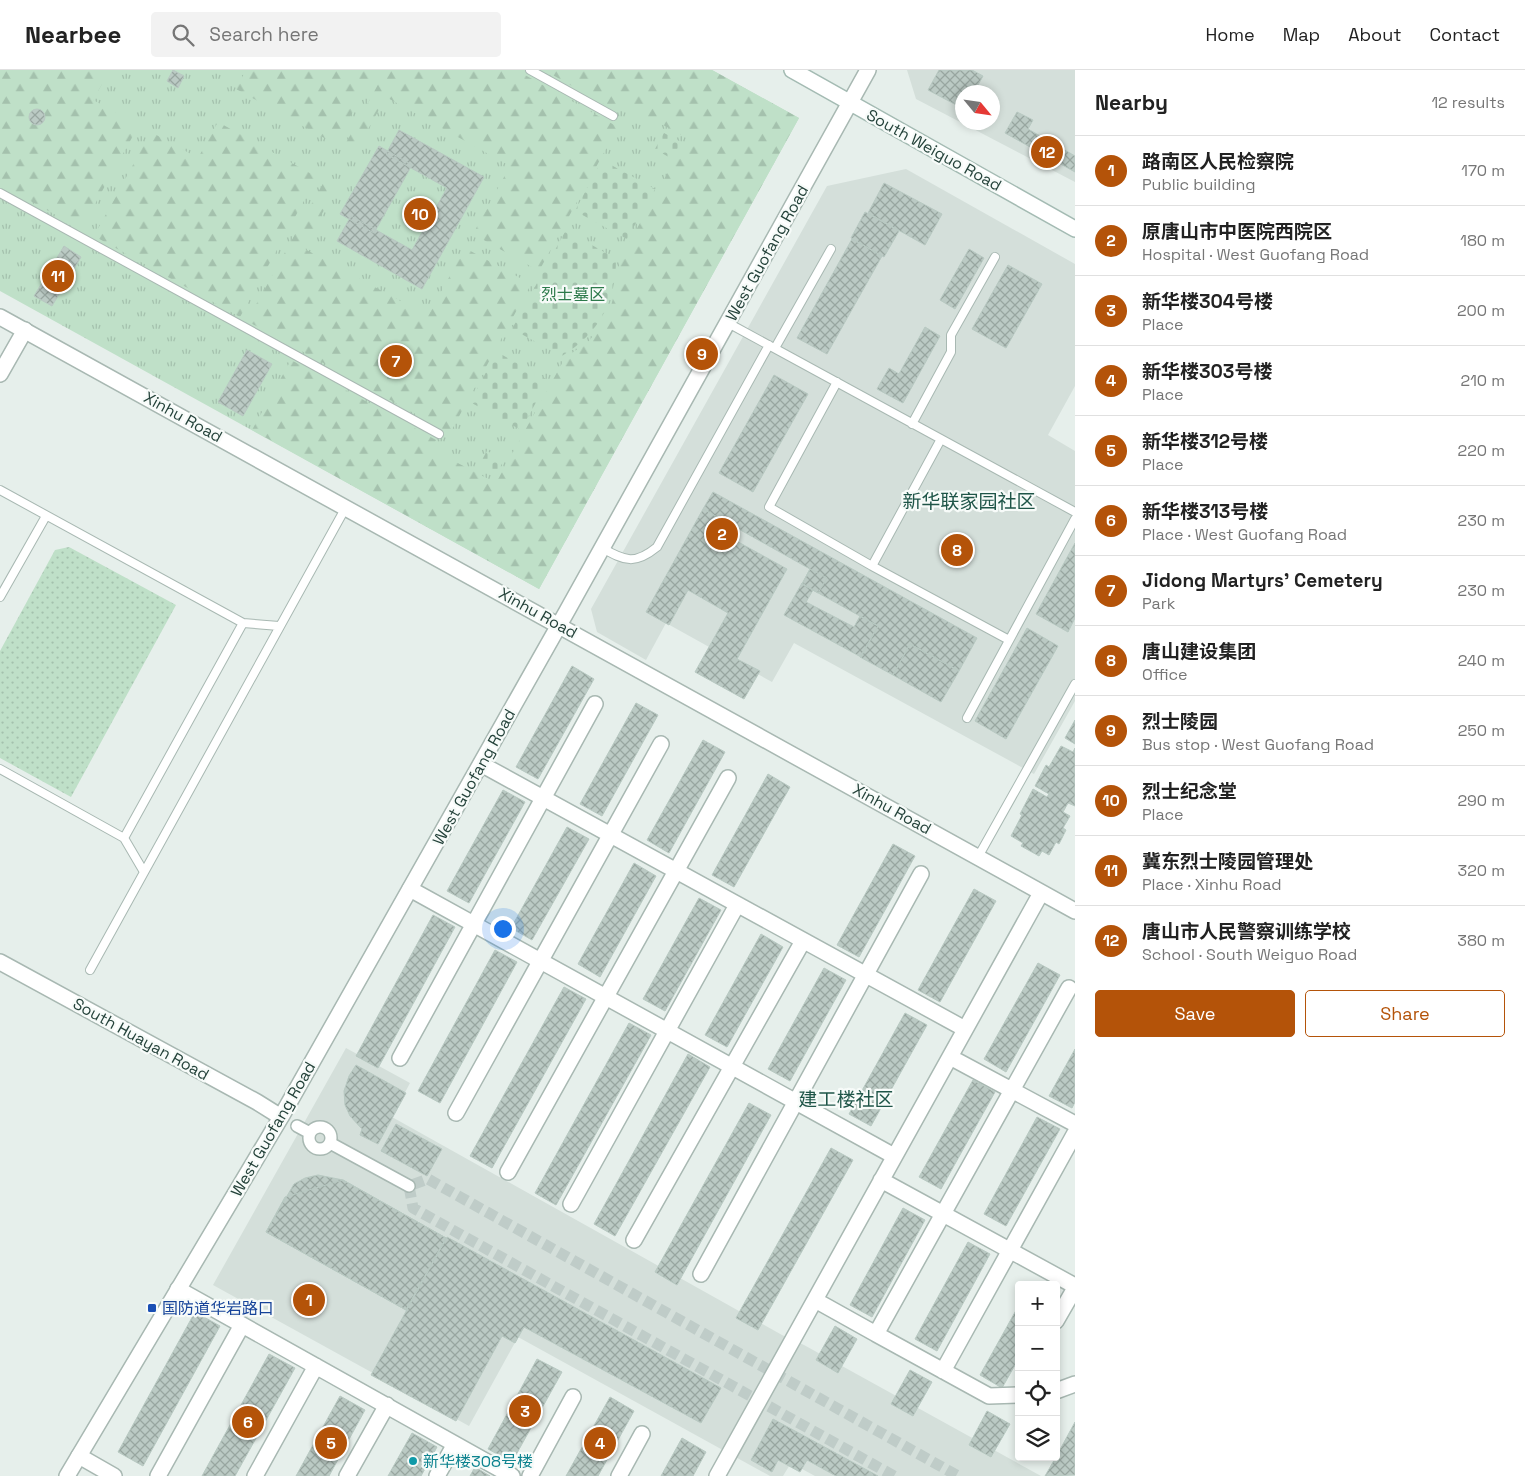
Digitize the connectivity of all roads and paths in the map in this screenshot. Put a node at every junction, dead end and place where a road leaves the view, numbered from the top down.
1 (530, 70) edge
2 (792, 70) edge
3 (868, 70) edge
4 (850, 102) junction
5 (613, 116) dead end
6 (0, 193) edge
7 (1075, 229) edge
8 (831, 249) dead end
9 (995, 257) dead end
10 (0, 317) edge
11 (728, 323) junction
12 (25, 330) junction
13 (772, 347) junction
14 (0, 374) edge
15 (837, 382) junction
16 (912, 424) junction
17 (439, 434) dead end
18 (942, 439) junction
19 (0, 490) edge
20 (346, 506) junction
21 (1075, 512) edge
22 (46, 516) junction
23 (1075, 519) edge
24 (602, 548) junction
25 (872, 566) junction
26 (0, 597) edge
27 (243, 623) junction
28 (559, 625) junction
29 (279, 626) junction
30 (1009, 640) junction
31 (1075, 684) edge
32 (595, 704) dead end
33 (967, 718) dead end
34 (661, 744) dead end
35 (481, 764) junction
36 (0, 769) edge
37 (728, 778) dead end
38 (543, 798) junction
39 (610, 836) junction
40 (124, 838) junction
41 (978, 857) junction
42 (676, 871) junction
43 (144, 872) junction
44 (921, 874) dead end
45 (410, 889) junction
46 (1041, 893) junction
47 (737, 905) junction
48 (1075, 911) edge
49 (473, 925) junction
50 (803, 941) junction
51 (0, 962) edge
52 (541, 962) junction
53 (90, 970) dead end
54 (865, 975) junction
55 (1069, 988) dead end
56 (606, 997) junction
57 (965, 1029) junction
58 (667, 1031) junction
59 (400, 1058) dead end
60 (950, 1058) junction
61 (732, 1067) junction
62 (1011, 1091) junction
63 (795, 1102) junction
64 (456, 1112) dead end
65 (281, 1117) junction
66 (1075, 1124) edge
67 (297, 1126) dead end
68 (310, 1133) junction
69 (1075, 1134) edge
70 (330, 1143) junction
71 (894, 1156) junction
72 (508, 1172) dead end
73 (881, 1180) junction
74 (409, 1186) dead end
75 (571, 1204) dead end
76 (942, 1213) junction
77 (634, 1240) dead end
78 (1010, 1250) junction
79 (701, 1274) dead end
80 (1075, 1287) edge
81 (178, 1289) junction
82 (815, 1300) junction
83 (1060, 1314) edge
84 (242, 1325) junction
85 (876, 1334) junction
86 (316, 1366) junction
87 (943, 1371) junction
88 (1075, 1384) edge
89 (1060, 1390) edge
90 (1015, 1393) edge
91 (573, 1397) dead end
92 (387, 1406) junction
93 (642, 1434) dead end
94 (455, 1444) junction
95 (79, 1456) junction
96 (67, 1476) edge
97 (114, 1476) edge
98 (158, 1476) edge
99 (254, 1476) edge
100 (347, 1476) edge
101 (437, 1476) edge
102 (512, 1476) edge
103 (530, 1476) edge
104 (618, 1476) edge
105 (716, 1476) edge

1 - 5 lane
2 - 4 street, South Weiguo Road
3 - 4 street, West Guofang Road
4 - 7 street, South Weiguo Road
4 - 11 street, West Guofang Road
6 - 17 lane
8 - 13 lane
9 - 16 lane
10 - 12 street, Xinhu Road
11 - 13 lane
11 - 24 street, West Guofang Road
12 - 14 street
12 - 20 street, Xinhu Road
13 - 15 lane
13 - 24 lane
15 - 16 lane
15 - 25 lane
16 - 18 lane
18 - 21 lane
18 - 25 lane
19 - 22 lane
20 - 28 street, Xinhu Road
20 - 29 lane
22 - 26 lane
22 - 27 lane
23 - 30 lane
24 - 28 street, West Guofang Road
25 - 30 lane
27 - 29 lane
27 - 40 lane
28 - 35 street, West Guofang Road
28 - 41 street, Xinhu Road
29 - 43 lane
30 - 33 lane
31 - 41 lane
32 - 38 street
34 - 39 street
35 - 38 street
35 - 45 street, West Guofang Road
36 - 40 lane
37 - 42 street
38 - 39 street
38 - 49 street
39 - 42 street
39 - 52 street
40 - 43 lane
41 - 46 street, Xinhu Road
42 - 47 street
42 - 56 street
43 - 53 lane
44 - 54 street
45 - 49 street
45 - 65 street, West Guofang Road
46 - 48 street, Xinhu Road
46 - 57 street
47 - 50 street
47 - 58 street
49 - 52 street
49 - 59 street
50 - 54 street
50 - 61 street
51 - 65 street, South Huayan Road
52 - 56 street
52 - 64 street
54 - 57 street
54 - 63 street
55 - 62 street
56 - 58 street
56 - 72 street
57 - 60 street
58 - 61 street
58 - 75 street
60 - 62 street
60 - 71 street
61 - 63 street
61 - 77 street
62 - 66 street
62 - 76 street
63 - 71 street
63 - 79 street
65 - 81 street, West Guofang Road
67 - 68 street
68 - 70 street
68 - 70 street
69 - 78 street
70 - 74 street
71 - 73 street
73 - 76 street
73 - 82 street
76 - 78 street
76 - 85 street
78 - 80 street
78 - 87 street
80 - 83 street
81 - 84 street
81 - 95 street, West Guofang Road
82 - 85 street
82 - 105 street
84 - 86 street
84 - 98 street
85 - 87 street
86 - 92 street
86 - 99 street
87 - 90 street
88 - 89 street
91 - 103 street
92 - 94 street
92 - 100 street
93 - 104 street
94 - 101 street
94 - 102 street
95 - 96 street, West Guofang Road
95 - 97 street

